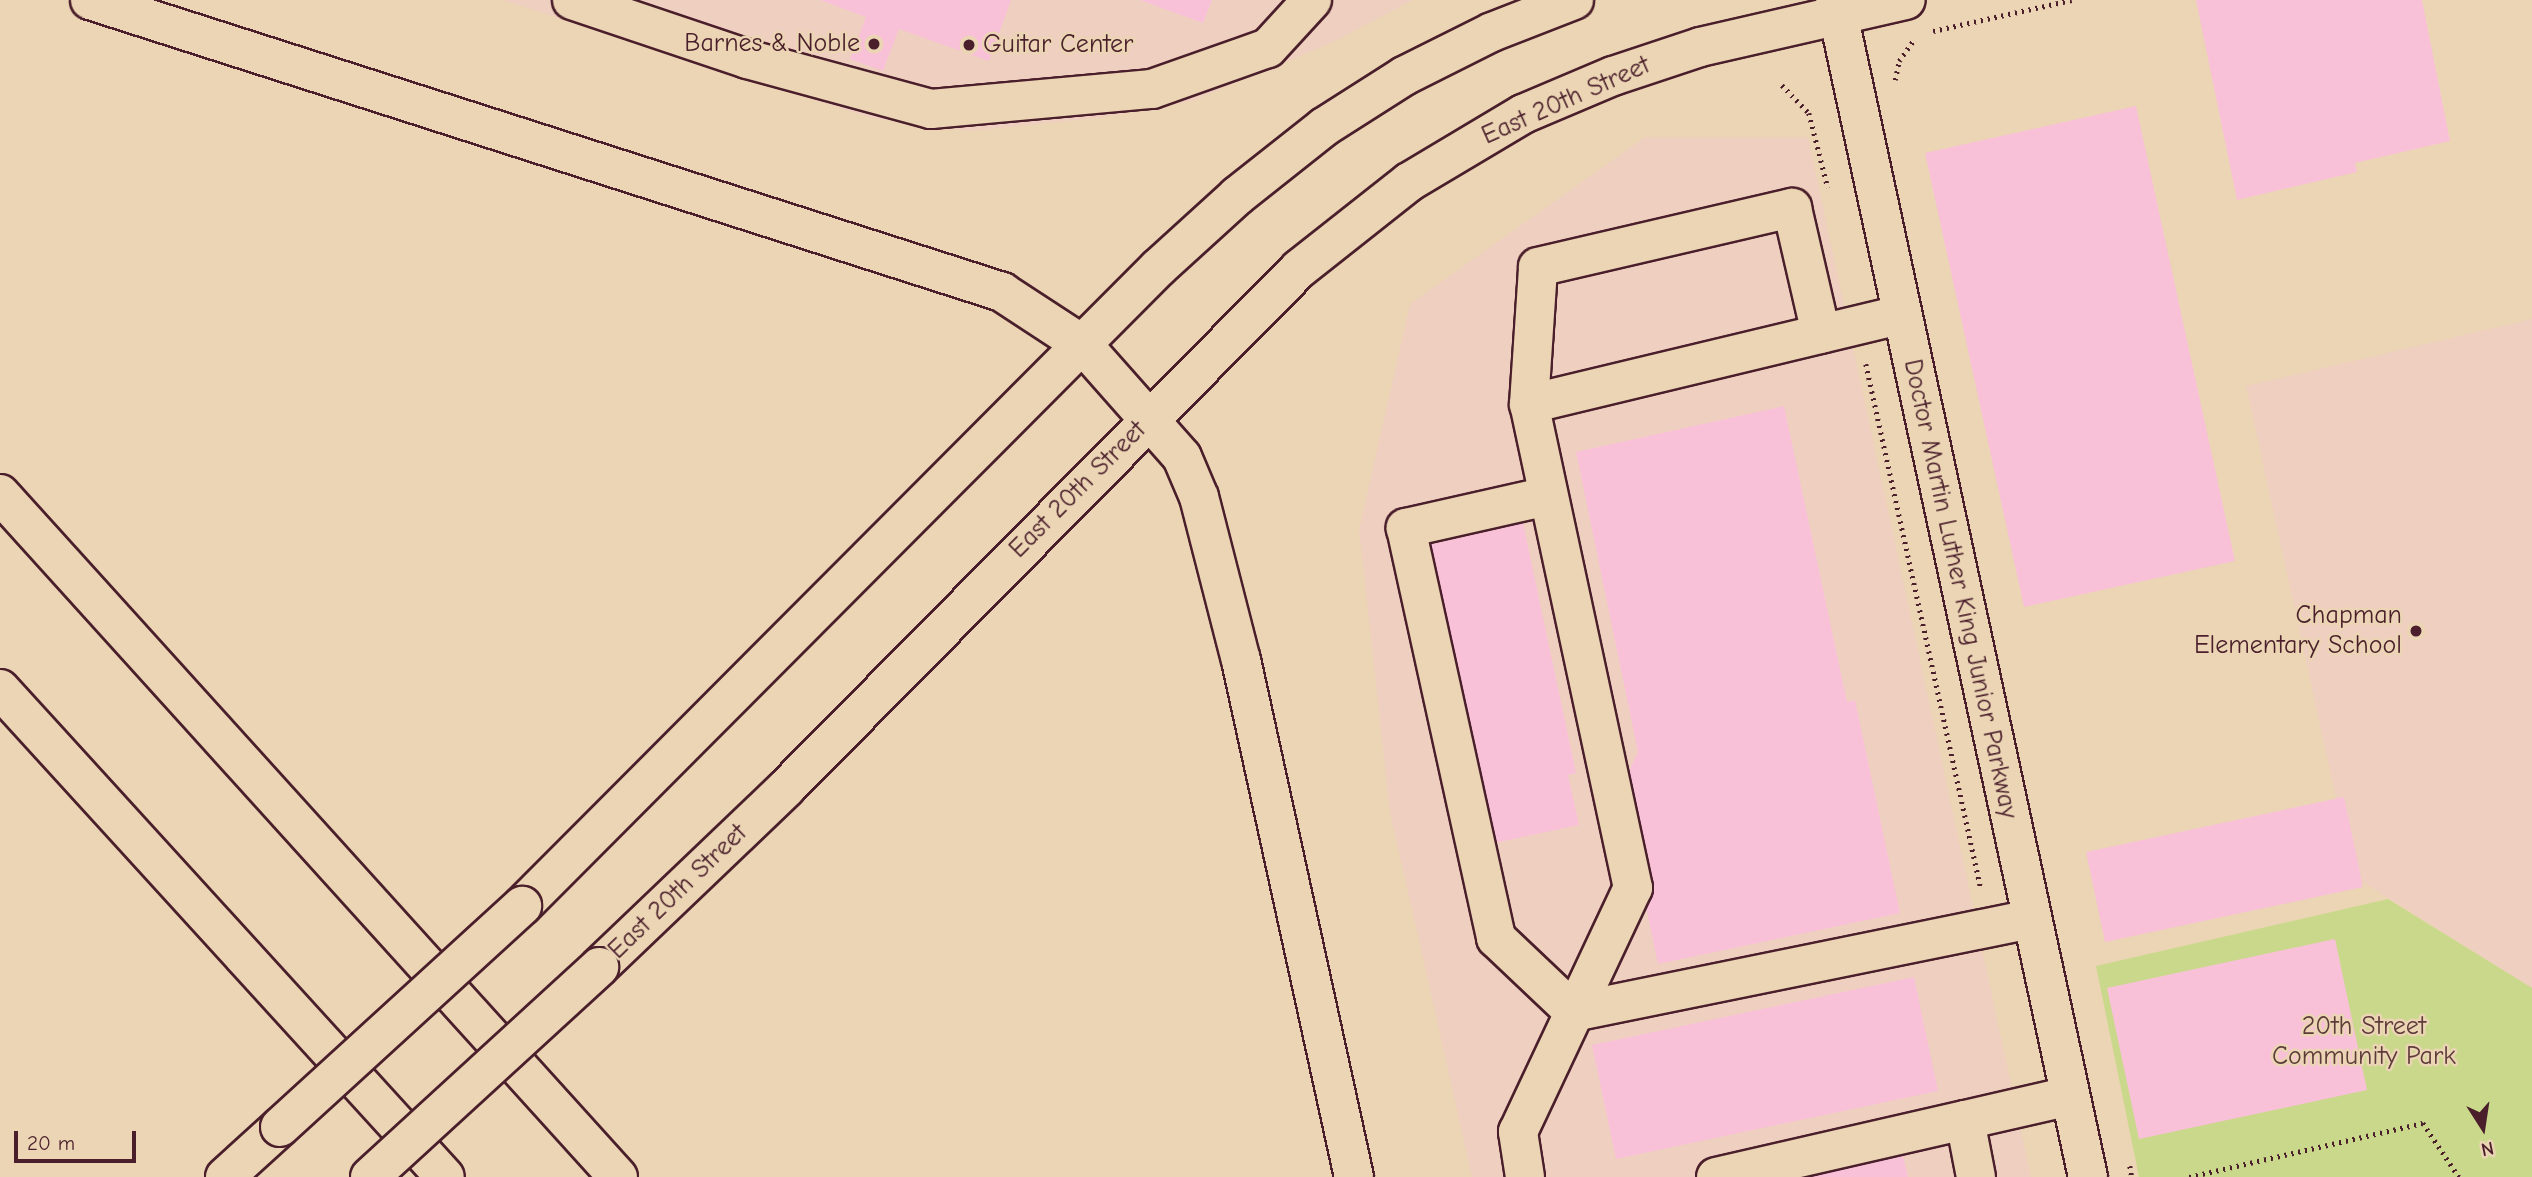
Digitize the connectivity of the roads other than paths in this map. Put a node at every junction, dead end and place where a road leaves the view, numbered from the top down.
1 (90, 0) edge
2 (572, 0) edge
3 (1312, 0) edge
4 (1574, 0) edge
5 (1906, 0) edge
6 (1837, 8) edge
7 (1901, 315) junction
8 (1821, 334) junction
9 (1083, 345) junction
10 (1529, 404) junction
11 (1148, 419) junction
12 (0, 494) edge
13 (1548, 496) junction
14 (0, 689) edge
15 (2032, 919) junction
16 (1574, 1012) junction
17 (2070, 1096) junction
18 (1965, 1120) junction
19 (225, 1177) edge
20 (370, 1177) edge
21 (445, 1177) edge
22 (618, 1177) edge
23 (1354, 1177) edge
24 (1525, 1177) edge
25 (1716, 1177) edge
26 (1976, 1177) edge
27 (2088, 1177) edge

1 - 9 main road
2 - 3 main road
4 - 9 main road
5 - 6 main road, East 20th Street
6 - 7 main road, Doctor Martin Luther King Junior Parkway
6 - 11 main road, East 20th Street
7 - 8 main road
7 - 15 main road, Doctor Martin Luther King Junior Parkway
8 - 10 main road
8 - 10 main road
9 - 11 main road
9 - 19 main road, bridge
10 - 13 main road
11 - 20 main road, East 20th Street, bridge
11 - 23 main road
12 - 22 main road
13 - 16 main road
13 - 16 main road
14 - 21 main road
15 - 16 main road
15 - 17 main road, Doctor Martin Luther King Junior Parkway
16 - 24 main road
17 - 18 main road
17 - 27 main road, Doctor Martin Luther King Junior Parkway
18 - 25 main road
18 - 26 main road

